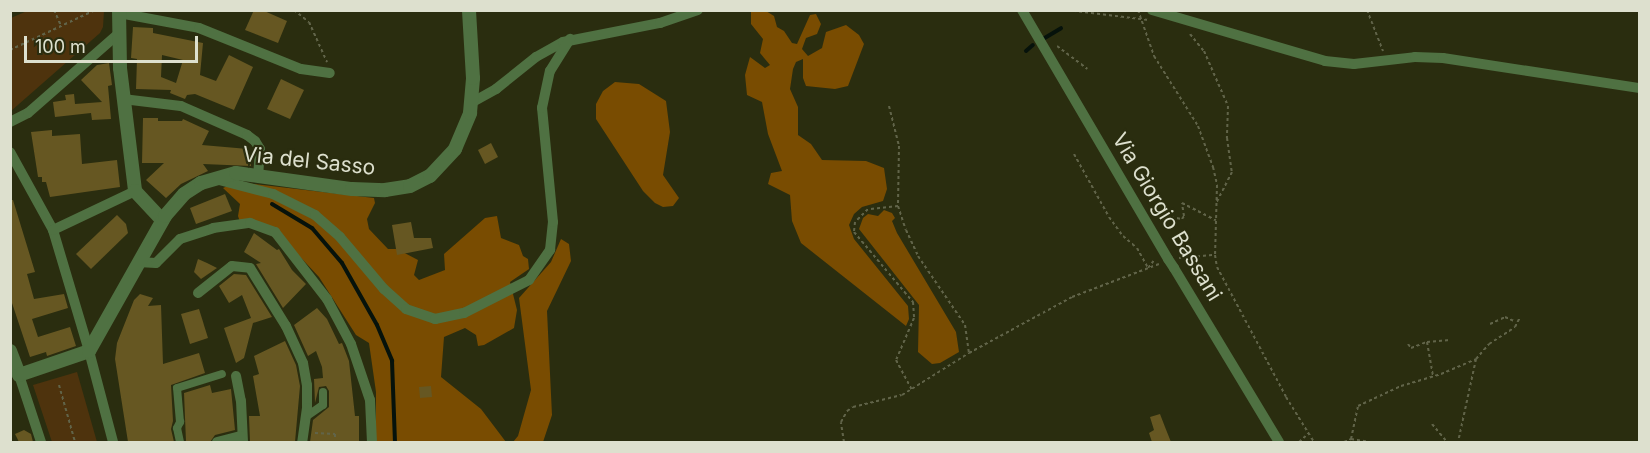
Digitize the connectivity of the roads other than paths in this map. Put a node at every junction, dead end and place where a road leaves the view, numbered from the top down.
1 (469, 10) edge
2 (698, 10) edge
3 (1022, 10) edge
4 (119, 12) edge
5 (1151, 15) edge
6 (119, 33) junction
7 (570, 39) junction
8 (330, 73) road end
9 (1640, 88) edge
10 (123, 99) junction
11 (471, 103) junction
12 (10, 122) edge
13 (10, 152) edge
14 (258, 176) junction
15 (219, 180) junction
16 (135, 191) junction
17 (162, 220) junction
18 (52, 230) junction
19 (138, 262) junction
20 (198, 293) dead end
21 (10, 351) edge
22 (90, 351) junction
23 (222, 374) dead end
24 (19, 375) junction
25 (236, 376) dead end
26 (323, 392) dead end
27 (307, 416) junction
28 (304, 437) edge
29 (242, 439) edge
30 (41, 442) edge
31 (113, 442) edge
32 (180, 442) edge
33 (217, 442) edge
34 (372, 442) edge
35 (1280, 442) edge

1 - 11 street, Via del Sasso
2 - 7 street
3 - 35 street, Via Giorgio Bassani
4 - 6 street
4 - 8 street
5 - 9 street
6 - 10 street
6 - 12 street
7 - 11 street
7 - 15 street
10 - 14 street
10 - 16 street
11 - 14 street, Via del Sasso
13 - 18 street
14 - 15 street, Via del Sasso
15 - 17 street, Via del Sasso
16 - 17 street
16 - 18 street
17 - 19 street, Via del Sasso
18 - 22 street
19 - 22 street, Via del Sasso
19 - 34 street
20 - 27 street
21 - 24 street
22 - 24 street
22 - 31 street
23 - 32 street
24 - 30 street
25 - 29 street
26 - 27 street
27 - 28 street
29 - 33 street

